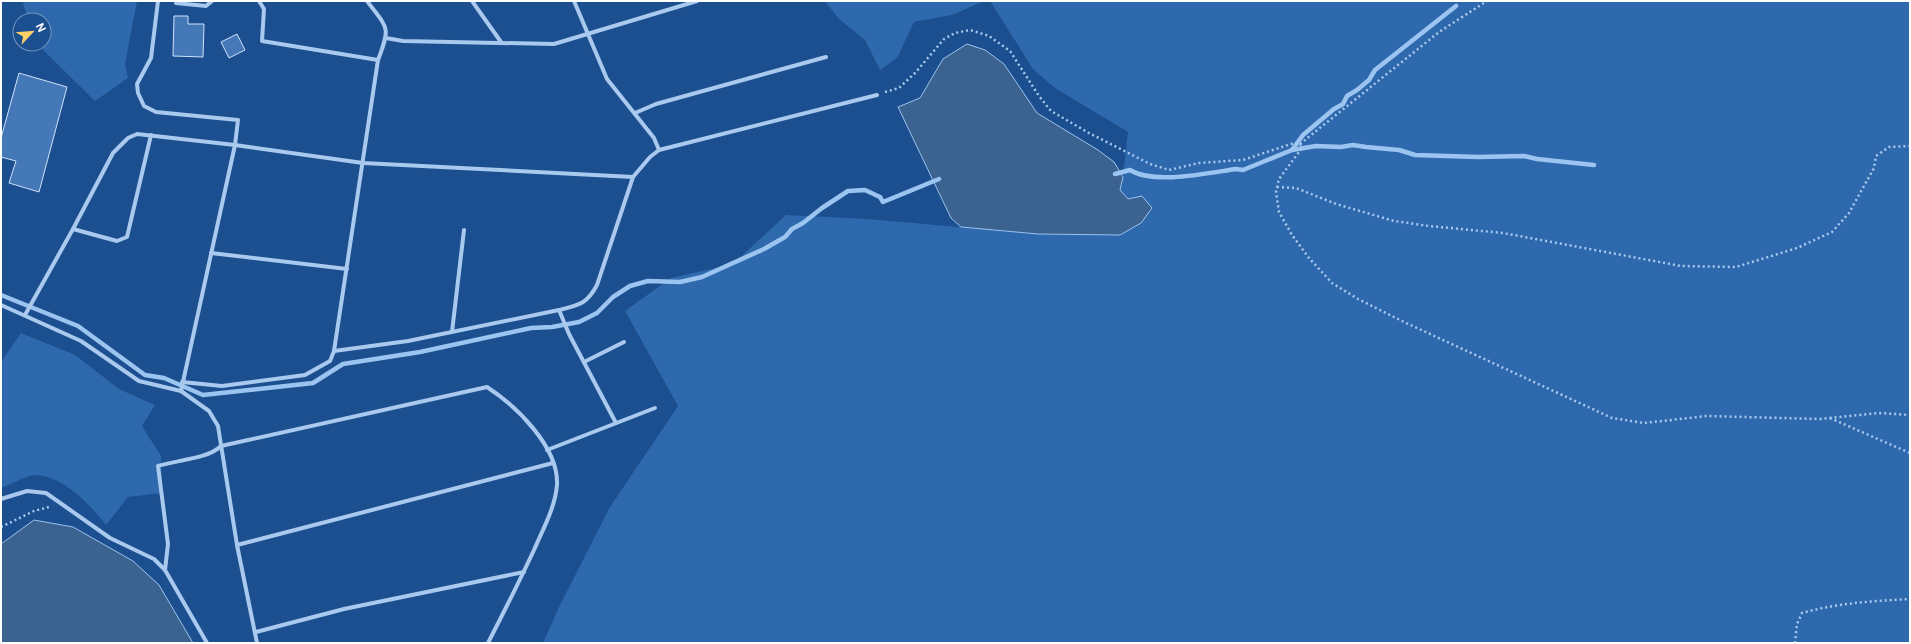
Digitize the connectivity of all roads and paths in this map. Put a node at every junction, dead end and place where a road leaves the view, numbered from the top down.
1 (158, 1) edge
2 (212, 1) edge
3 (259, 1) edge
4 (367, 1) edge
5 (472, 1) edge
6 (574, 1) edge
7 (697, 1) edge
8 (1487, 1) edge
9 (176, 3) dead end
10 (685, 3) edge
11 (588, 34) junction
12 (386, 38) junction
13 (501, 42) junction
14 (826, 57) dead end
15 (378, 60) junction
16 (877, 95) joint
17 (636, 113) junction
18 (151, 135) junction
19 (1300, 144) junction
20 (235, 145) junction
21 (1910, 146) edge
22 (659, 150) junction
23 (364, 163) junction
24 (633, 177) junction
25 (1277, 187) junction
26 (73, 229) junction
27 (464, 230) dead end
28 (211, 253) junction
29 (347, 269) junction
30 (1, 305) edge
31 (559, 310) junction
32 (25, 316) junction
33 (452, 332) junction
34 (624, 342) dead end
35 (334, 352) junction
36 (584, 362) junction
37 (182, 382) junction
38 (181, 391) junction
39 (655, 408) dead end
40 (1910, 416) edge
41 (1830, 418) junction
42 (616, 423) junction
43 (221, 446) junction
44 (548, 450) junction
45 (1910, 454) edge
46 (553, 463) junction
47 (1, 500) edge
48 (61, 502) junction
49 (1, 527) edge
50 (237, 545) junction
51 (165, 570) junction
52 (524, 572) junction
53 (1910, 599) edge
54 (256, 632) junction
55 (207, 643) edge
56 (257, 643) edge
57 (488, 643) edge
58 (1796, 643) edge

1 - 20 street
2 - 9 street
3 - 15 street
4 - 12 street
5 - 13 street
6 - 11 street
7 - 10 street
8 - 19 path
10 - 11 street
11 - 13 street
11 - 17 street
12 - 13 street
12 - 15 street
14 - 17 street
15 - 23 street
16 - 19 path
16 - 22 street
17 - 22 street
18 - 20 street
18 - 26 street
18 - 26 street
19 - 25 path
20 - 23 street
20 - 28 street
21 - 25 path
22 - 24 street
23 - 24 street
23 - 29 street
24 - 31 street
25 - 41 path
26 - 32 street
27 - 33 street
28 - 29 street
28 - 37 street
29 - 35 street
30 - 32 street
31 - 33 street
31 - 36 street
32 - 38 street
33 - 35 street
34 - 36 street
35 - 37 street
36 - 42 street
37 - 38 street
38 - 43 street
39 - 42 street
40 - 41 path
41 - 45 path
42 - 44 street
43 - 44 street
43 - 50 street
43 - 51 street
44 - 46 street
46 - 50 street
46 - 52 street
47 - 48 street
48 - 49 path
48 - 51 street
50 - 54 street
51 - 55 street
52 - 54 street
52 - 57 street
53 - 58 path
54 - 56 street

